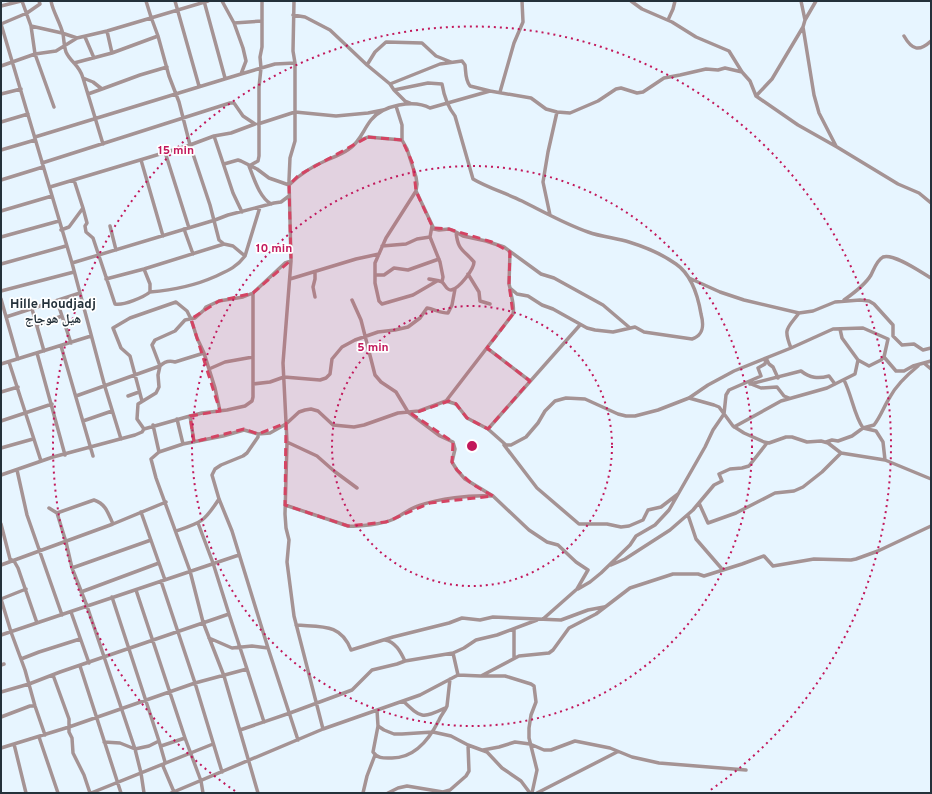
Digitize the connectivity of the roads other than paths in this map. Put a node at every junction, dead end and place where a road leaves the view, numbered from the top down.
1 (22, 1) edge
2 (39, 1) edge
3 (51, 1) edge
4 (146, 1) edge
5 (175, 1) edge
6 (205, 1) edge
7 (222, 1) edge
8 (262, 1) edge
9 (294, 1) edge
10 (522, 1) edge
11 (631, 1) edge
12 (675, 1) edge
13 (801, 1) edge
14 (816, 1) edge
15 (1, 6) edge
16 (177, 9) junction
17 (27, 13) junction
18 (293, 15) junction
19 (151, 18) junction
20 (668, 20) junction
21 (805, 20) junction
22 (262, 21) junction
23 (234, 23) junction
24 (1, 24) edge
25 (31, 26) junction
26 (803, 27) junction
27 (107, 31) junction
28 (62, 33) junction
29 (158, 36) junction
30 (904, 36) dead end
31 (85, 37) junction
32 (77, 38) junction
33 (931, 41) edge
34 (64, 46) junction
35 (112, 53) junction
36 (35, 54) junction
37 (94, 58) junction
38 (13, 62) junction
39 (74, 63) junction
40 (295, 63) junction
41 (452, 63) junction
42 (1, 66) edge
43 (367, 66) junction
44 (167, 67) junction
45 (261, 68) junction
46 (742, 72) junction
47 (241, 74) junction
48 (83, 78) junction
49 (224, 78) junction
50 (390, 84) junction
51 (199, 86) junction
52 (21, 89) junction
53 (102, 89) junction
54 (394, 90) junction
55 (490, 91) junction
56 (500, 92) junction
57 (1, 94) edge
58 (88, 94) junction
59 (176, 94) junction
60 (756, 96) junction
61 (412, 104) junction
62 (447, 104) junction
63 (396, 106) junction
64 (54, 107) dead end
65 (388, 108) junction
66 (295, 112) junction
67 (557, 112) junction
68 (28, 114) junction
69 (94, 118) junction
70 (183, 119) junction
71 (1, 122) edge
72 (257, 124) junction
73 (214, 136) junction
74 (35, 138) junction
75 (402, 140) junction
76 (358, 142) junction
77 (103, 144) junction
78 (190, 144) junction
79 (836, 146) junction
80 (1, 150) edge
81 (165, 152) junction
82 (141, 160) junction
83 (42, 163) junction
84 (224, 164) junction
85 (249, 166) junction
86 (43, 167) junction
87 (1, 180) edge
88 (74, 180) junction
89 (289, 185) junction
90 (50, 188) junction
91 (416, 191) junction
92 (52, 196) junction
93 (289, 196) junction
94 (931, 203) edge
95 (271, 204) junction
96 (260, 207) junction
97 (83, 208) junction
98 (1, 211) edge
99 (242, 212) junction
100 (550, 215) junction
101 (215, 220) junction
102 (59, 221) junction
103 (110, 226) dead end
104 (432, 226) junction
105 (189, 228) junction
106 (61, 230) junction
107 (184, 230) junction
108 (456, 232) junction
109 (164, 236) junction
110 (1, 237) edge
111 (430, 237) junction
112 (224, 244) junction
113 (66, 246) junction
114 (382, 246) junction
115 (116, 250) junction
116 (510, 252) junction
117 (193, 254) junction
118 (379, 254) junction
119 (98, 255) junction
120 (245, 256) junction
121 (439, 259) junction
122 (291, 261) junction
123 (72, 263) junction
124 (1, 264) edge
125 (144, 269) junction
126 (74, 272) junction
127 (314, 272) junction
128 (468, 274) junction
129 (375, 275) junction
130 (290, 278) junction
131 (688, 278) junction
132 (931, 278) edge
133 (106, 279) junction
134 (429, 279) dead end
135 (437, 281) junction
136 (442, 282) junction
137 (510, 288) junction
138 (455, 289) junction
139 (1, 291) edge
140 (150, 292) junction
141 (80, 293) junction
142 (253, 293) junction
143 (315, 297) dead end
144 (1, 299) edge
145 (352, 300) dead end
146 (57, 301) junction
147 (843, 301) junction
148 (490, 304) dead end
149 (32, 309) junction
150 (799, 313) junction
151 (62, 316) junction
152 (6, 317) junction
153 (191, 319) junction
154 (37, 324) junction
155 (580, 325) junction
156 (630, 328) junction
157 (840, 329) junction
158 (91, 336) junction
159 (365, 337) junction
160 (71, 342) junction
161 (61, 346) junction
162 (487, 348) junction
163 (791, 348) junction
164 (931, 348) edge
165 (44, 351) junction
166 (37, 353) junction
167 (204, 353) junction
168 (253, 357) junction
169 (884, 357) junction
170 (766, 358) junction
171 (18, 359) junction
172 (858, 360) junction
173 (931, 361) edge
174 (10, 362) junction
175 (1, 364) edge
176 (925, 364) junction
177 (160, 366) junction
178 (918, 366) junction
179 (209, 369) junction
180 (931, 369) edge
181 (134, 375) junction
182 (284, 377) junction
183 (778, 378) junction
184 (844, 380) junction
185 (530, 381) junction
186 (253, 384) junction
187 (750, 384) junction
188 (835, 384) junction
189 (740, 386) junction
190 (18, 387) junction
191 (105, 387) junction
192 (1, 392) edge
193 (139, 392) junction
194 (76, 396) junction
195 (128, 396) dead end
196 (689, 398) junction
197 (791, 398) junction
198 (142, 401) junction
199 (446, 401) junction
200 (52, 404) junction
201 (112, 411) junction
202 (220, 411) junction
203 (408, 412) junction
204 (26, 413) junction
205 (724, 414) junction
206 (190, 416) junction
207 (177, 419) junction
208 (1, 421) edge
209 (83, 421) junction
210 (286, 424) junction
211 (153, 425) junction
212 (734, 426) junction
213 (863, 428) junction
214 (144, 429) junction
215 (488, 429) junction
216 (258, 434) junction
217 (34, 439) junction
218 (121, 439) junction
219 (194, 442) junction
220 (287, 442) junction
221 (826, 442) junction
222 (502, 443) junction
223 (767, 443) junction
224 (183, 444) junction
225 (91, 447) junction
226 (1, 448) edge
227 (159, 452) junction
228 (841, 453) junction
229 (65, 454) junction
230 (93, 456) dead end
231 (884, 460) junction
232 (41, 461) junction
233 (17, 470) junction
234 (1, 475) edge
235 (931, 479) edge
236 (357, 488) dead end
237 (680, 492) junction
238 (493, 496) junction
239 (219, 499) junction
240 (166, 502) junction
241 (699, 503) junction
242 (285, 505) junction
243 (49, 508) dead end
244 (141, 512) junction
245 (57, 513) junction
246 (688, 514) junction
247 (198, 523) junction
248 (1, 524) edge
249 (114, 524) junction
250 (931, 526) edge
251 (176, 531) junction
252 (151, 540) junction
253 (66, 542) junction
254 (39, 551) junction
255 (239, 555) junction
256 (14, 561) junction
257 (159, 563) junction
258 (213, 563) junction
259 (1, 565) edge
260 (610, 566) junction
261 (72, 568) junction
262 (722, 569) junction
263 (190, 571) junction
264 (163, 580) junction
265 (26, 589) junction
266 (577, 589) junction
267 (136, 590) junction
268 (81, 592) junction
269 (112, 597) junction
270 (1, 599) edge
271 (87, 606) junction
272 (605, 607) junction
273 (71, 612) junction
274 (229, 614) junction
275 (62, 615) junction
276 (541, 620) junction
277 (203, 622) junction
278 (37, 623) junction
279 (296, 625) junction
280 (514, 629) junction
281 (178, 631) junction
282 (11, 632) junction
283 (1, 636) edge
284 (209, 638) junction
285 (80, 639) junction
286 (153, 640) junction
287 (373, 643) junction
288 (240, 646) junction
289 (268, 648) junction
290 (128, 649) junction
291 (453, 653) junction
292 (104, 657) junction
293 (514, 658) junction
294 (21, 659) junction
295 (405, 661) junction
296 (88, 663) junction
297 (80, 666) junction
298 (247, 669) junction
299 (53, 675) junction
300 (458, 675) junction
301 (224, 676) junction
302 (481, 676) junction
303 (450, 679) junction
304 (195, 683) junction
305 (30, 684) junction
306 (1, 692) edge
307 (171, 692) junction
308 (146, 700) junction
309 (403, 701) junction
310 (316, 703) junction
311 (35, 706) junction
312 (446, 708) junction
313 (121, 709) junction
314 (376, 710) junction
315 (290, 713) junction
316 (1, 717) edge
317 (96, 717) junction
318 (264, 722) junction
319 (378, 726) junction
320 (69, 727) junction
321 (323, 729) junction
322 (240, 730) junction
323 (433, 732) junction
324 (45, 735) junction
325 (39, 737) junction
326 (185, 738) junction
327 (298, 740) junction
328 (159, 741) junction
329 (104, 742) junction
330 (14, 744) junction
331 (213, 744) junction
332 (530, 744) junction
333 (468, 745) junction
334 (161, 746) junction
335 (1, 748) edge
336 (135, 749) junction
337 (483, 750) junction
338 (190, 752) junction
339 (618, 752) junction
340 (375, 756) junction
341 (249, 761) junction
342 (165, 762) junction
343 (746, 770) dead end
344 (222, 772) junction
345 (141, 773) junction
346 (201, 781) junction
347 (118, 783) junction
348 (103, 791) edge
349 (26, 793) edge
350 (58, 793) edge
351 (90, 793) edge
352 (121, 793) edge
353 (144, 793) edge
354 (173, 793) edge
355 (203, 793) edge
356 (258, 793) edge
357 (363, 793) edge
358 (388, 793) edge
359 (447, 793) edge
360 (531, 793) edge
361 (537, 793) edge

1 - 15 street
1 - 17 street
2 - 17 street
3 - 28 street
4 - 19 street
5 - 16 street
6 - 16 street
6 - 49 street
7 - 23 street
8 - 22 street
9 - 18 street
10 - 56 street
11 - 20 street
12 - 20 street
13 - 21 street
14 - 21 street
16 - 19 street
16 - 51 street
17 - 24 street
17 - 25 street
18 - 40 street
18 - 43 street
19 - 27 street
19 - 29 street
20 - 46 street
21 - 26 street
22 - 23 street
22 - 45 street
23 - 47 street
24 - 38 street
25 - 28 street
25 - 36 street
26 - 60 street
26 - 79 street
27 - 31 street
27 - 35 street
28 - 32 street
28 - 34 street
29 - 35 street
29 - 44 street
30 - 33 street
31 - 32 street
31 - 37 street
32 - 34 street
34 - 36 street
34 - 39 street
35 - 37 street
36 - 38 street
36 - 64 street
37 - 39 street
38 - 42 street
38 - 52 street
39 - 48 street
40 - 45 street
40 - 66 street
41 - 43 street
41 - 50 street
41 - 55 street
43 - 50 street
44 - 53 street
44 - 59 street
45 - 47 street
45 - 72 street
46 - 60 street
46 - 67 street
47 - 49 street
48 - 53 street
48 - 58 street
49 - 51 street
50 - 54 street
51 - 59 street
52 - 57 street
52 - 68 street
53 - 58 street
54 - 61 street
54 - 62 street
55 - 56 street
55 - 62 street
56 - 67 street
58 - 69 street
59 - 69 street
59 - 70 street
60 - 79 street
61 - 62 street
61 - 63 street
62 - 100 street
63 - 65 street
63 - 75 street
65 - 66 street
65 - 76 street
66 - 72 street
66 - 89 street
67 - 100 street
68 - 71 street
68 - 74 street
69 - 74 street
69 - 77 street
70 - 72 street
70 - 77 street
70 - 78 street
72 - 73 street
72 - 85 street
73 - 78 street
73 - 84 street
74 - 80 street
74 - 83 street
75 - 76 street
75 - 91 street
76 - 89 street
77 - 83 street
78 - 81 street
78 - 101 street
79 - 94 street
81 - 82 street
81 - 105 street
82 - 88 street
82 - 109 street
83 - 86 street
84 - 85 street
84 - 99 street
85 - 89 street
85 - 95 street
86 - 87 street
86 - 90 street
88 - 90 street
88 - 97 street
89 - 93 street
90 - 92 street
91 - 104 street
91 - 114 street
92 - 98 street
92 - 102 street
93 - 95 street
93 - 122 street
95 - 96 street
96 - 99 street
96 - 120 street
97 - 106 street
97 - 119 street
99 - 101 street
100 - 131 street
101 - 105 street
101 - 112 street
102 - 106 street
102 - 110 street
103 - 115 street
104 - 108 street
104 - 111 street
105 - 107 street
106 - 113 street
107 - 109 street
107 - 117 street
108 - 116 street
108 - 128 street
109 - 115 street
111 - 114 street
111 - 121 street
112 - 117 street
112 - 120 street
113 - 123 street
113 - 124 street
114 - 118 street
115 - 119 street
116 - 137 street
116 - 156 street
117 - 125 street
118 - 127 street
118 - 129 street
119 - 123 street
119 - 133 street
120 - 140 street
121 - 129 street
121 - 136 street
122 - 130 street
122 - 142 street
123 - 126 street
125 - 133 street
125 - 140 street
126 - 139 street
126 - 141 street
127 - 130 street
127 - 143 street
128 - 138 street
128 - 148 street
129 - 135 street
130 - 182 street
131 - 150 street
131 - 156 street
132 - 147 street
133 - 140 street
134 - 135 street
135 - 136 street
136 - 138 street
137 - 155 street
137 - 162 street
138 - 159 street
141 - 146 street
141 - 158 street
142 - 153 street
142 - 168 street
144 - 152 street
145 - 159 street
146 - 149 street
146 - 151 street
147 - 150 street
147 - 164 street
149 - 152 street
149 - 154 street
150 - 163 street
151 - 154 street
151 - 160 street
152 - 171 street
153 - 167 street
153 - 177 street
153 - 181 street
154 - 165 street
155 - 156 street
155 - 185 street
157 - 163 street
157 - 169 street
157 - 172 street
158 - 160 street
158 - 191 street
159 - 182 street
159 - 203 street
160 - 161 street
161 - 165 street
161 - 194 street
162 - 185 street
162 - 199 street
163 - 170 street
165 - 166 street
166 - 171 street
166 - 200 street
167 - 177 street
167 - 179 street
168 - 179 street
168 - 186 street
169 - 172 street
169 - 178 street
170 - 183 street
170 - 189 street
170 - 196 street
171 - 174 street
172 - 184 street
173 - 176 street
174 - 175 street
174 - 190 street
176 - 178 street
176 - 180 street
177 - 181 street
177 - 198 street
178 - 213 street
179 - 202 street
181 - 191 street
181 - 193 street
182 - 186 street
182 - 210 street
183 - 187 street
183 - 188 street
184 - 188 street
184 - 213 street
185 - 215 street
186 - 202 street
187 - 189 street
187 - 197 street
188 - 197 street
189 - 205 street
190 - 192 street
190 - 204 street
191 - 194 street
191 - 201 street
193 - 195 street
193 - 198 street
194 - 209 street
196 - 205 street
196 - 222 street
197 - 212 street
198 - 214 street
199 - 203 street
199 - 215 street
200 - 204 street
200 - 229 street
201 - 209 street
201 - 218 street
202 - 206 street
203 - 210 street
203 - 238 street
204 - 208 street
204 - 217 street
205 - 212 street
205 - 237 street
206 - 207 street
206 - 219 street
207 - 211 street
207 - 224 street
209 - 225 street
210 - 216 street
210 - 220 street
211 - 214 street
211 - 227 street
212 - 223 street
213 - 221 street
213 - 231 street
214 - 218 street
215 - 222 street
216 - 219 street
216 - 239 street
217 - 226 street
217 - 232 street
218 - 225 street
219 - 224 street
220 - 236 street
220 - 242 street
221 - 223 street
221 - 228 street
222 - 237 street
223 - 241 street
224 - 227 street
225 - 229 street
225 - 230 street
227 - 240 street
228 - 231 street
228 - 241 street
229 - 232 street
231 - 235 street
232 - 233 street
233 - 234 street
233 - 254 street
237 - 260 street
238 - 242 street
238 - 266 street
239 - 247 street
239 - 255 street
240 - 244 street
240 - 251 street
241 - 246 street
242 - 279 street
243 - 245 street
244 - 249 street
244 - 252 street
245 - 249 street
245 - 253 street
246 - 260 street
246 - 262 street
247 - 251 street
247 - 258 street
248 - 256 street
249 - 253 street
250 - 262 street
251 - 263 street
252 - 257 street
252 - 261 street
253 - 254 street
253 - 261 street
254 - 256 street
254 - 275 street
255 - 258 street
255 - 289 street
256 - 259 street
256 - 265 street
257 - 264 street
257 - 268 street
258 - 263 street
258 - 274 street
260 - 266 street
261 - 268 street
262 - 272 street
263 - 264 street
263 - 277 street
264 - 267 street
264 - 281 street
265 - 270 street
265 - 278 street
266 - 276 street
267 - 269 street
267 - 286 street
268 - 271 street
269 - 271 street
269 - 290 street
270 - 282 street
271 - 273 street
271 - 292 street
272 - 276 street
272 - 293 street
273 - 275 street
273 - 285 street
274 - 277 street
274 - 288 street
275 - 278 street
276 - 280 street
276 - 287 street
277 - 281 street
277 - 284 street
278 - 282 street
279 - 287 street
279 - 310 street
280 - 291 street
280 - 293 street
281 - 286 street
281 - 304 street
282 - 283 street
282 - 294 street
284 - 288 street
284 - 301 street
285 - 294 street
285 - 296 street
286 - 290 street
286 - 307 street
287 - 295 street
288 - 289 street
288 - 298 street
289 - 315 street
290 - 292 street
290 - 308 street
291 - 295 street
291 - 300 street
292 - 296 street
292 - 313 street
293 - 302 street
294 - 305 street
295 - 310 street
296 - 297 street
297 - 299 street
297 - 317 street
298 - 301 street
298 - 318 street
299 - 305 street
299 - 320 street
300 - 302 street
300 - 303 street
301 - 304 street
301 - 322 street
302 - 332 street
303 - 309 street
303 - 312 street
304 - 307 street
304 - 331 street
305 - 306 street
305 - 311 street
307 - 308 street
307 - 326 street
308 - 313 street
308 - 328 street
309 - 312 street
309 - 314 street
310 - 315 street
310 - 321 street
311 - 316 street
311 - 324 street
312 - 323 street
313 - 317 street
313 - 336 street
314 - 319 street
314 - 321 street
315 - 318 street
315 - 327 street
317 - 320 street
317 - 329 street
318 - 322 street
319 - 323 street
319 - 340 street
320 - 324 street
320 - 351 street
321 - 327 street
322 - 341 street
323 - 333 street
323 - 340 street
324 - 325 street
325 - 330 street
325 - 350 street
326 - 334 street
326 - 338 street
327 - 341 street
328 - 334 street
328 - 336 street
329 - 336 street
329 - 347 street
330 - 335 street
330 - 349 street
331 - 338 street
331 - 344 street
332 - 337 street
332 - 339 street
332 - 360 street
333 - 337 street
333 - 359 street
334 - 342 street
336 - 345 street
337 - 360 street
338 - 342 street
338 - 346 street
339 - 343 street
339 - 361 street
340 - 357 street
341 - 344 street
341 - 356 street
342 - 345 street
342 - 354 street
344 - 346 street
345 - 347 street
345 - 353 street
346 - 354 street
346 - 355 street
347 - 348 street
347 - 352 street
348 - 351 street
358 - 359 street

